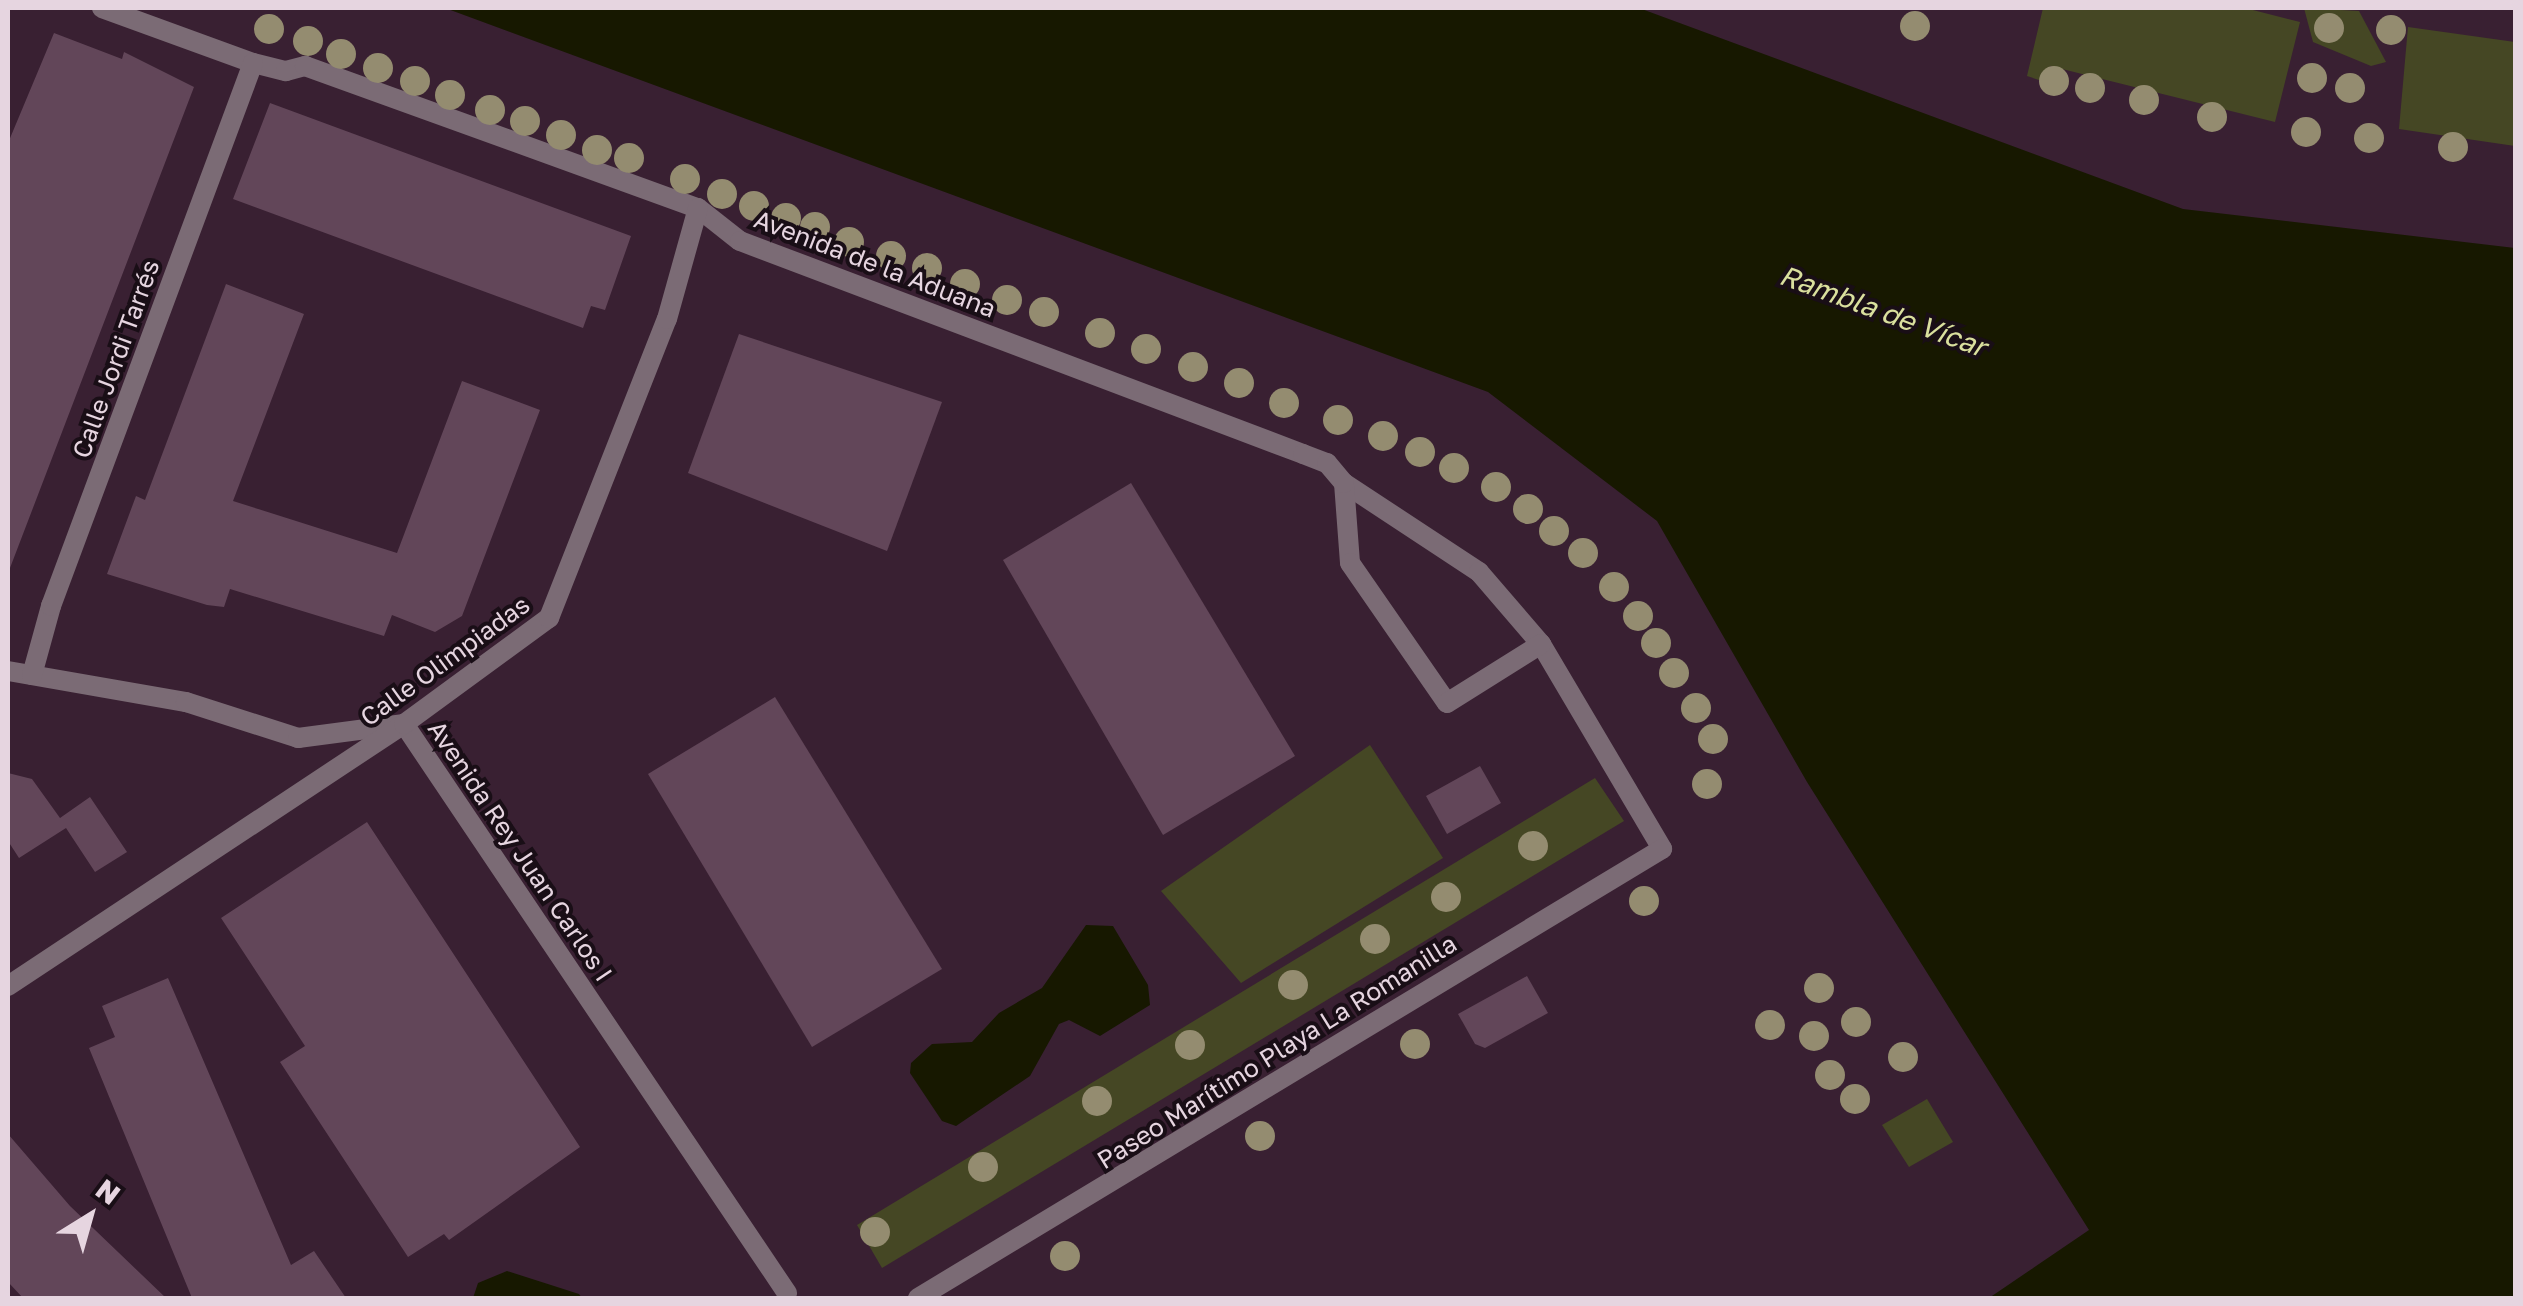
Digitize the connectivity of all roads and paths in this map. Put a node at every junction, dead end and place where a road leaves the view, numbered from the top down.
1 (102, 8) edge
2 (253, 62) junction
3 (698, 208) junction
4 (1344, 483) junction
5 (1541, 644) junction
6 (8, 671) edge
7 (32, 675) junction
8 (404, 724) junction
9 (1662, 849) joint
10 (8, 986) edge
11 (787, 1293) dead end
12 (918, 1298) edge

1 - 2 street, Avenida de la Aduana
2 - 3 street, Avenida de la Aduana
2 - 7 street, Calle Jordi Tarrés
3 - 4 street, Avenida de la Aduana
3 - 8 street, Calle Olimpiadas
4 - 5 street, Avenida de la Aduana
4 - 5 street
5 - 9 street, Avenida de la Aduana
6 - 7 street, Avenida Rey Juan Carlos I
7 - 8 street, Avenida Rey Juan Carlos I
8 - 10 street, Calle Olimpiadas
8 - 11 street, Avenida Rey Juan Carlos I
9 - 12 street, Paseo Marítimo Playa La Romanilla

